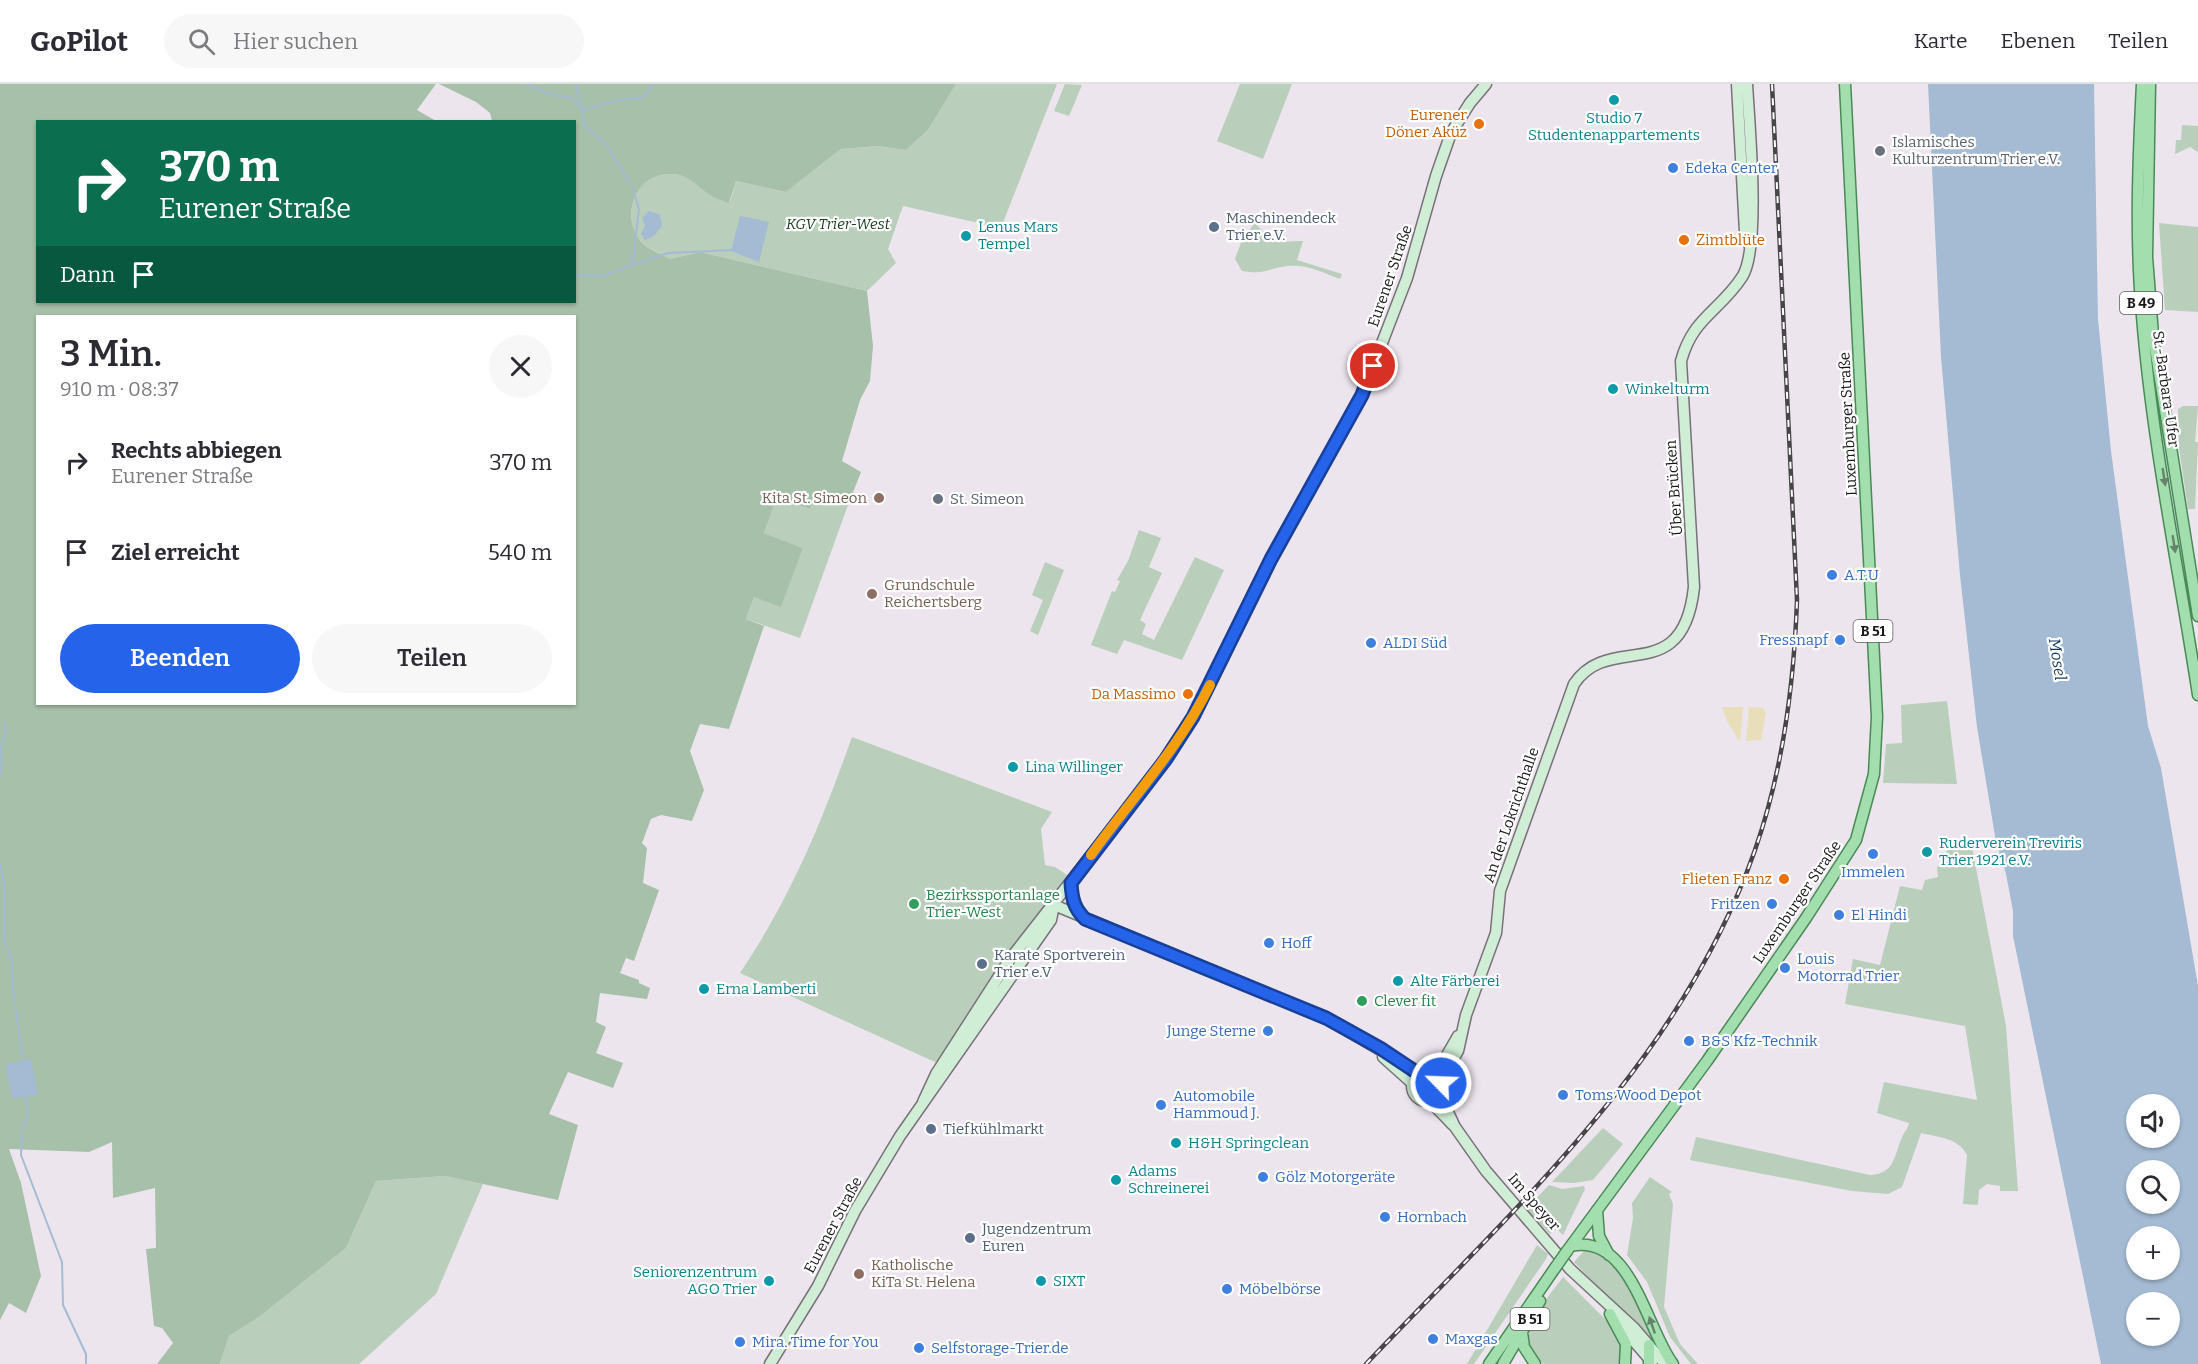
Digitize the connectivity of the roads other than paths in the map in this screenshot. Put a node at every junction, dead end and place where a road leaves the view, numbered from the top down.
1 (1486, 84) edge
2 (1737, 84) edge
3 (1747, 84) edge
4 (1845, 84) edge
5 (2142, 84) edge
6 (2150, 84) edge
7 (1750, 247) junction
8 (2198, 616) edge
9 (1578, 678) joint
10 (2198, 695) edge
11 (1071, 883) junction
12 (1054, 905) junction
13 (1085, 919) junction
14 (1251, 986) junction
15 (1419, 1073) junction
16 (1437, 1076) junction
17 (1412, 1083) junction
18 (1440, 1095) junction
19 (1430, 1101) junction
20 (1455, 1127) junction
21 (1597, 1210) junction
22 (1569, 1249) junction
23 (1610, 1256) junction
24 (1552, 1272) junction
25 (1595, 1293) junction
26 (1610, 1314) junction
27 (1522, 1332) junction
28 (1510, 1335) junction
29 (1649, 1345) junction
30 (1651, 1362) edge
31 (1490, 1363) edge
32 (1506, 1363) edge
33 (770, 1364) edge
34 (1535, 1364) edge
35 (1625, 1364) edge
36 (1665, 1364) edge
37 (1673, 1364) edge

1 - 11 street, Eurener Straße
2 - 7 street, Über Brücken
3 - 7 street, Über Brücken
4 - 21 main road, Luxemburger Straße / B 51
5 -> 10 main road, St.-Barbara-Ufer / B 49
6 - 8 main road, St.-Barbara-Ufer / B 49
7 - 9 street, Über Brücken
9 - 16 street, An der Lokrichthalle
11 - 12 street, Eurener Straße
11 - 13 street
12 - 13 street
12 - 33 street, Eurener Straße
13 - 14 street
14 - 15 street
14 - 17 street
15 - 16 street
15 - 17 street
16 - 18 street
17 - 19 street
18 - 19 street
18 - 20 street, Im Speyer
19 - 20 street, Im Speyer
20 - 25 street, Im Speyer
21 - 22 main road, Luxemburger Straße / B 51
21 - 23 main road
22 - 23 main road
22 - 24 main road, Luxemburger Straße / B 51, bridge
37 -> 23 main road
24 - 27 main road, Luxemburger Straße / B 51
24 - 28 main road, Luxemburger Straße / B 51
25 - 26 street, Im Speyer
25 - 29 street, Im Speyer
26 - 30 street, Im Speyer
26 - 35 main road
27 - 32 main road, Luxemburger Straße / B 51
27 - 34 main road
28 - 31 main road, Luxemburger Straße / B 51
28 - 32 main road
29 - 30 main road
29 - 36 street, Im Speyer

